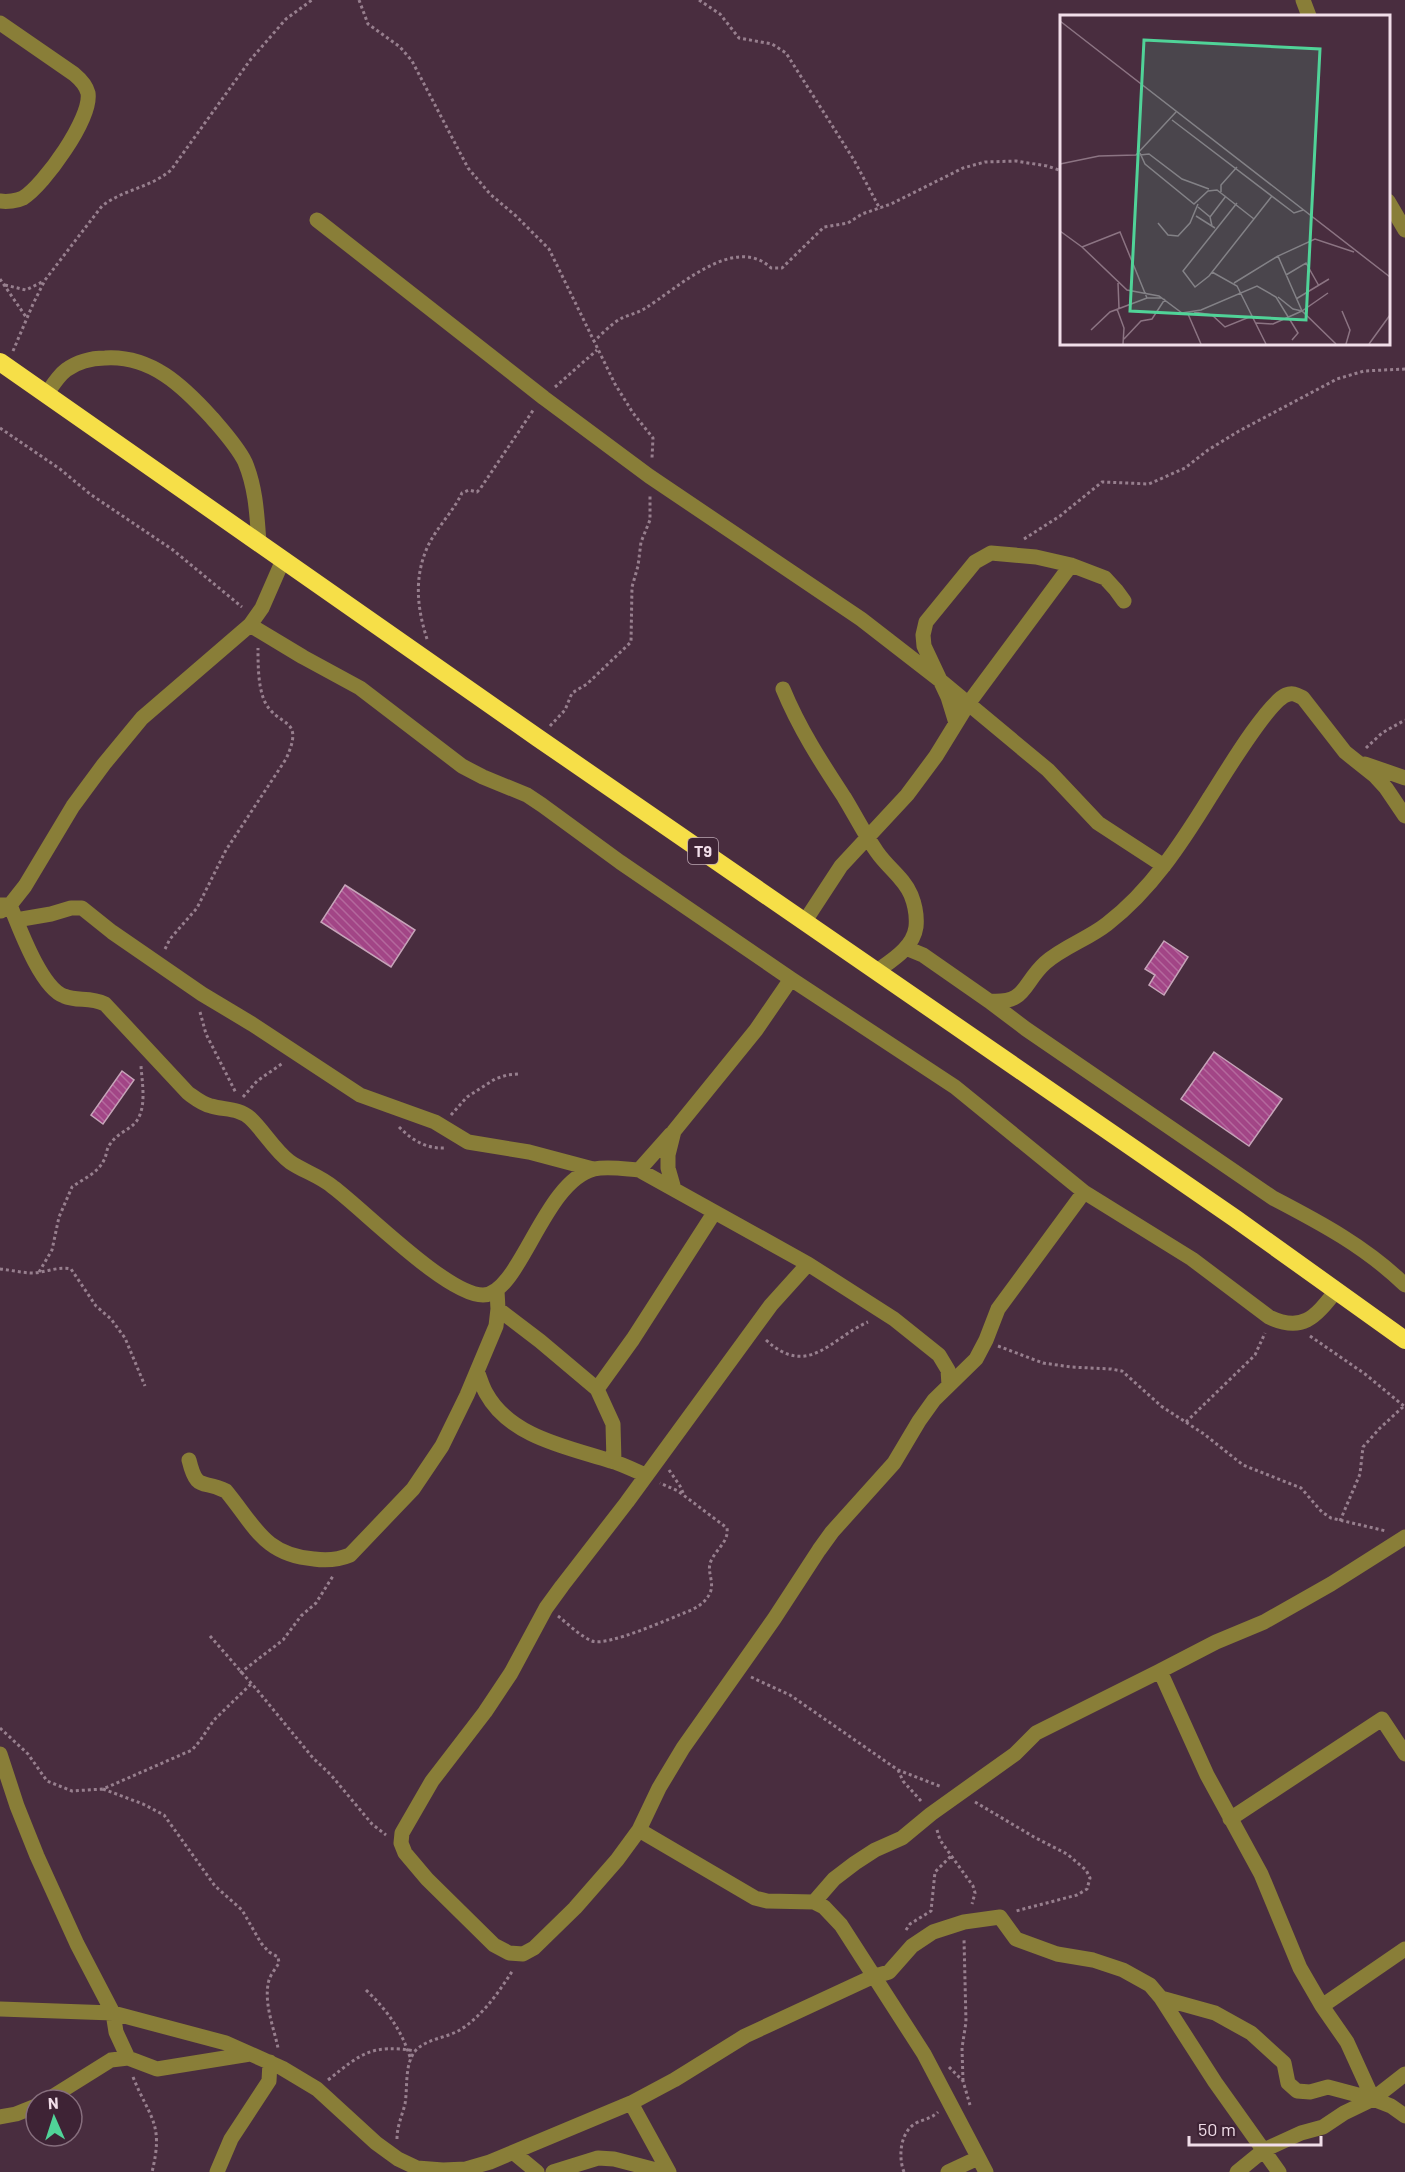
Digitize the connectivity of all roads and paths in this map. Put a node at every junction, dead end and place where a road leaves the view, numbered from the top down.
1 (312, 0) edge
2 (359, 0) edge
3 (699, 0) edge
4 (1303, 0) edge
5 (1309, 15) edge
6 (0, 23) edge
7 (1060, 170) edge
8 (0, 201) edge
9 (1390, 203) edge
10 (880, 209) junction
11 (317, 219) dead end
12 (1405, 230) edge
13 (0, 279) edge
14 (45, 280) junction
15 (4, 284) junction
16 (27, 319) junction
17 (593, 342) junction
18 (597, 350) junction
19 (3, 364) edge
20 (1405, 369) edge
21 (46, 395) junction
22 (544, 398) junction
23 (0, 428) edge
24 (650, 476) junction
25 (259, 543) junction
26 (1019, 543) dead end
27 (283, 560) junction
28 (1071, 565) junction
29 (1124, 601) dead end
30 (255, 628) junction
31 (435, 666) junction
32 (940, 681) junction
33 (783, 689) dead end
34 (968, 704) junction
35 (1405, 720) edge
36 (956, 723) junction
37 (538, 738) junction
38 (1354, 760) junction
39 (1405, 778) edge
40 (1405, 816) edge
41 (868, 836) junction
42 (1164, 866) junction
43 (3, 907) edge
44 (16, 920) junction
45 (805, 921) junction
46 (906, 948) junction
47 (157, 964) junction
48 (877, 971) junction
49 (791, 979) junction
50 (201, 993) junction
51 (989, 1001) junction
52 (140, 1043) junction
53 (297, 1054) junction
54 (519, 1074) dead end
55 (435, 1122) junction
56 (674, 1131) junction
57 (593, 1169) junction
58 (639, 1170) junction
59 (674, 1189) junction
60 (1084, 1192) junction
61 (714, 1213) junction
62 (808, 1264) junction
63 (0, 1269) edge
64 (39, 1272) junction
65 (1405, 1285) edge
66 (497, 1291) junction
67 (1336, 1291) junction
68 (498, 1310) junction
69 (1269, 1317) junction
70 (894, 1319) junction
71 (1294, 1324) junction
72 (754, 1329) junction
73 (986, 1340) junction
74 (1405, 1340) edge
75 (477, 1371) junction
76 (949, 1385) junction
77 (145, 1386) dead end
78 (597, 1389) junction
79 (1405, 1406) edge
80 (1186, 1422) junction
81 (660, 1456) junction
82 (189, 1460) dead end
83 (614, 1462) junction
84 (645, 1475) junction
85 (684, 1496) junction
86 (1340, 1521) junction
87 (1390, 1531) dead end
88 (1405, 1537) edge
89 (338, 1560) junction
90 (546, 1608) junction
91 (210, 1636) dead end
92 (737, 1671) junction
93 (1160, 1671) junction
94 (240, 1673) junction
95 (251, 1684) junction
96 (0, 1728) edge
97 (0, 1754) edge
98 (1405, 1754) edge
99 (898, 1770) junction
100 (103, 1789) junction
101 (961, 1792) junction
102 (932, 1814) junction
103 (1230, 1819) junction
104 (639, 1830) junction
105 (401, 1843) junction
106 (951, 1856) junction
107 (814, 1902) junction
108 (1000, 1917) junction
109 (964, 1922) junction
110 (1405, 1949) edge
111 (523, 1954) junction
112 (903, 1955) junction
113 (872, 1977) junction
114 (366, 1990) dead end
115 (1161, 1998) junction
116 (1322, 2007) junction
117 (0, 2009) edge
118 (113, 2013) junction
119 (408, 2049) junction
120 (416, 2051) junction
121 (252, 2054) junction
122 (128, 2058) junction
123 (411, 2060) junction
124 (276, 2065) junction
125 (1405, 2074) edge
126 (963, 2080) dead end
127 (66, 2088) edge
128 (318, 2089) junction
129 (946, 2095) junction
130 (1373, 2099) junction
131 (631, 2103) junction
132 (24, 2111) edge
133 (1405, 2116) edge
134 (0, 2117) edge
135 (1264, 2150) junction
136 (514, 2153) junction
137 (978, 2158) junction
138 (398, 2159) junction
139 (415, 2170) edge
140 (466, 2171) edge
141 (152, 2172) edge
142 (218, 2172) edge
143 (537, 2172) edge
144 (554, 2172) edge
145 (664, 2172) edge
146 (669, 2172) edge
147 (904, 2172) edge
148 (948, 2172) edge
149 (986, 2172) edge
150 (1237, 2172) edge
151 (1279, 2172) edge

1 - 14 path
2 - 17 path
3 - 10 path
4 - 5 street
6 - 8 street
7 - 10 path
9 - 12 street
10 - 17 path
11 - 22 street
13 - 15 path
14 - 15 path
14 - 16 path
15 - 16 path
16 - 19 path
17 - 18 path
18 - 22 path
18 - 24 path
19 - 21 highway, T9
20 - 26 path
21 - 25 highway, T9
21 - 25 street
22 - 24 street
22 - 31 path
23 - 30 path
24 - 32 street
24 - 37 path
25 - 27 highway, T9
27 - 30 street
27 - 31 highway, T9
28 - 29 street
28 - 32 street
28 - 34 street
30 - 43 street
30 - 47 path
30 - 49 street
31 - 37 highway, T9
32 - 34 street
32 - 36 street
33 - 41 street
34 - 36 street
34 - 42 street
35 - 38 path
36 - 41 street
37 - 45 highway, T9
38 - 39 street
38 - 40 street
38 - 42 street
41 - 45 street
41 - 46 street
42 - 51 street
43 - 44 street
44 - 47 street
44 - 52 street
45 - 48 highway, T9
46 - 48 street
46 - 51 street
47 - 50 street
48 - 67 highway, T9
49 - 56 street
49 - 60 street
50 - 53 street
50 - 53 path
51 - 65 street
52 - 64 path
52 - 66 street
53 - 55 street
54 - 55 path
55 - 57 street
56 - 58 street
56 - 59 street
57 - 58 street
57 - 66 street
58 - 59 street
59 - 61 street
60 - 69 street
60 - 73 street
61 - 62 street
61 - 78 street
62 - 70 street
62 - 72 street
63 - 64 path
64 - 77 path
66 - 68 street
67 - 71 street
67 - 74 highway, T9
68 - 75 street
68 - 78 street
69 - 71 street
69 - 80 path
70 - 72 path
70 - 76 street
71 - 79 path
72 - 81 street
73 - 76 street
73 - 80 path
75 - 83 street
75 - 89 street
76 - 92 street
78 - 83 street
79 - 86 path
80 - 86 path
81 - 84 street
81 - 85 path
82 - 89 street
83 - 84 street
84 - 85 path
84 - 90 street
85 - 90 path
86 - 87 path
88 - 93 street
89 - 94 path
90 - 105 street
91 - 94 path
92 - 99 path
92 - 104 street
93 - 101 street
93 - 103 street
94 - 95 path
95 - 100 path
95 - 105 path
96 - 100 path
97 - 118 street
98 - 103 street
99 - 101 path
99 - 102 path
100 - 124 path
101 - 102 street
101 - 108 path
102 - 106 path
102 - 107 street
103 - 116 street
104 - 107 street
104 - 111 street
105 - 111 street
106 - 109 path
106 - 112 path
107 - 113 street
108 - 109 street
108 - 115 street
109 - 112 street
109 - 126 path
110 - 116 street
111 - 120 path
112 - 113 street
113 - 129 street
113 - 131 street
114 - 119 path
115 - 130 street
115 - 135 street
116 - 130 street
117 - 118 street
118 - 121 street
118 - 122 street
119 - 120 path
119 - 123 path
119 - 128 path
120 - 123 path
121 - 122 street
121 - 124 street
122 - 127 street
122 - 141 path
123 - 138 path
124 - 128 street
124 - 142 street
125 - 130 street
128 - 138 street
129 - 137 street
129 - 147 path
130 - 133 street
130 - 135 street
131 - 136 street
131 - 146 street
132 - 134 street
135 - 150 street
135 - 151 street
136 - 140 street
136 - 143 street
137 - 148 street
137 - 149 street
138 - 139 street
139 - 140 street
144 - 145 street

